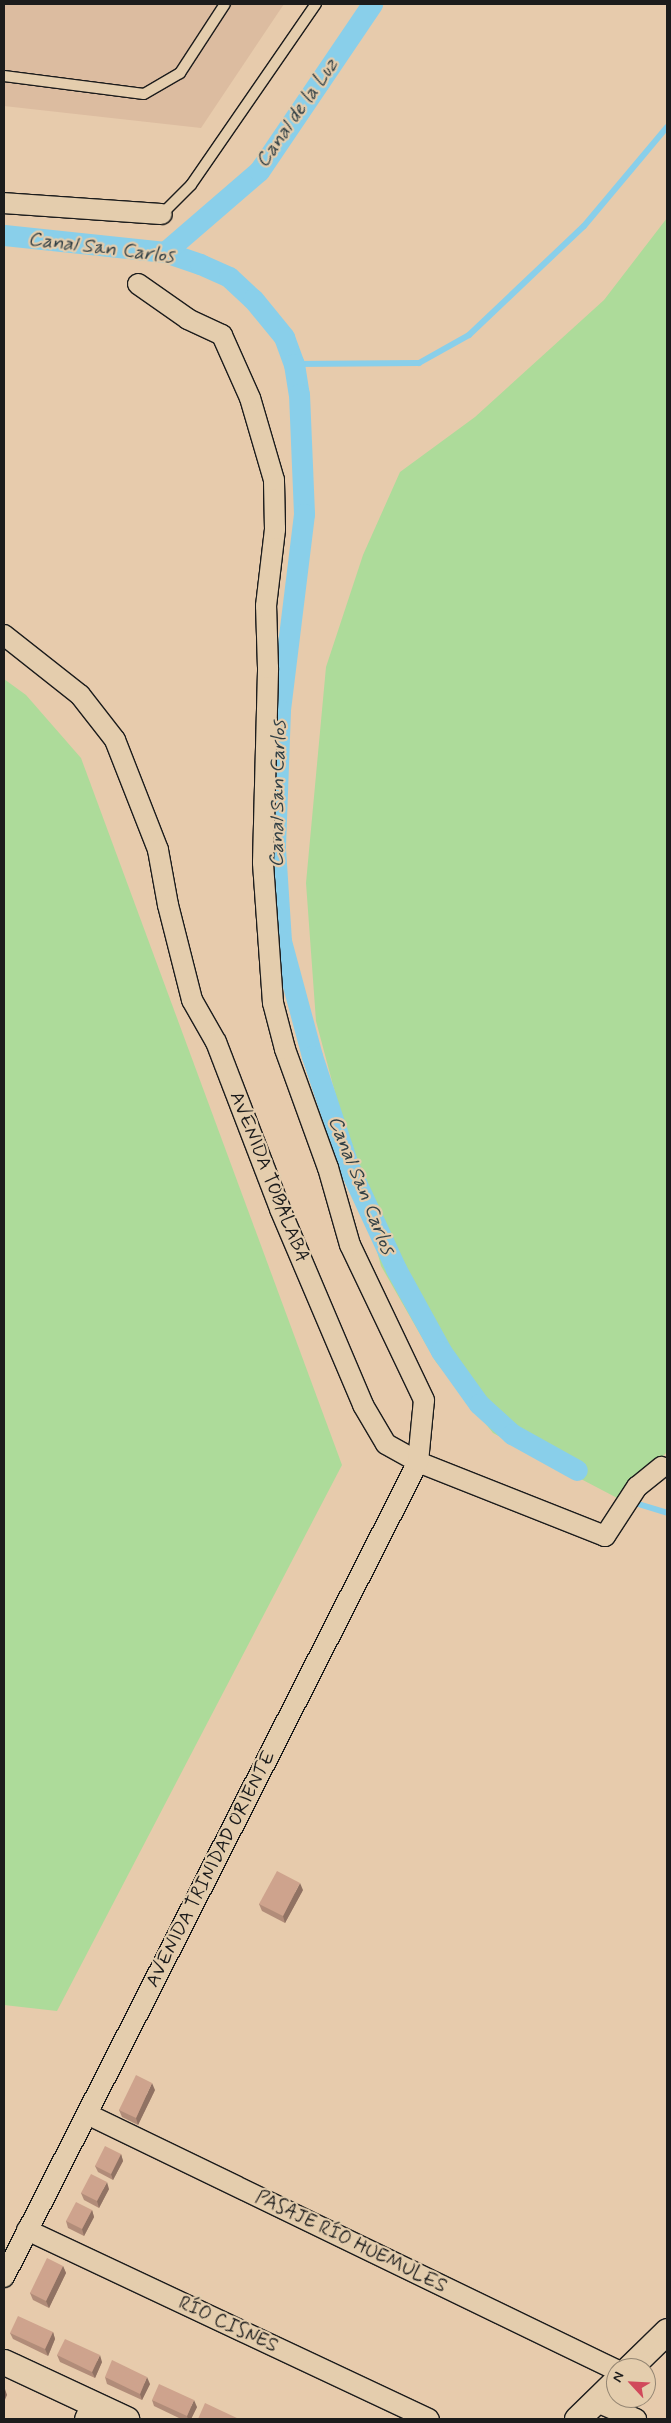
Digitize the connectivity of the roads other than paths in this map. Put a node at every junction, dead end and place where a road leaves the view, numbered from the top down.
1 (225, 4) edge
2 (316, 4) edge
3 (4, 76) edge
4 (4, 203) edge
5 (162, 214) joint
6 (138, 284) dead end
7 (4, 635) edge
8 (418, 1462) junction
9 (664, 1464) edge
10 (86, 2114) junction
11 (27, 2230) junction
12 (4, 2277) edge
13 (667, 2331) edge
14 (640, 2358) edge
15 (4, 2362) edge
16 (606, 2365) edge
17 (606, 2391) edge
18 (596, 2401) junction
19 (88, 2411) edge
20 (126, 2419) edge
21 (429, 2419) edge
22 (577, 2419) edge
23 (636, 2419) edge

1 - 3 lane
2 - 5 lane
4 - 5 street
6 - 8 street
7 - 8 street, AVENIDA TOBALABA
8 - 9 street, AVENIDA TOBALABA
8 - 10 street, AVENIDA TRINIDAD ORIENTE
10 - 11 street, AVENIDA TRINIDAD ORIENTE
10 - 16 street, PASAJE RÍO HUEMULES
11 - 12 street, AVENIDA TRINIDAD ORIENTE
11 - 21 street, RÍO CISNES
13 - 14 street
15 - 19 street
17 - 18 street
18 - 22 street
18 - 23 street
19 - 20 street

